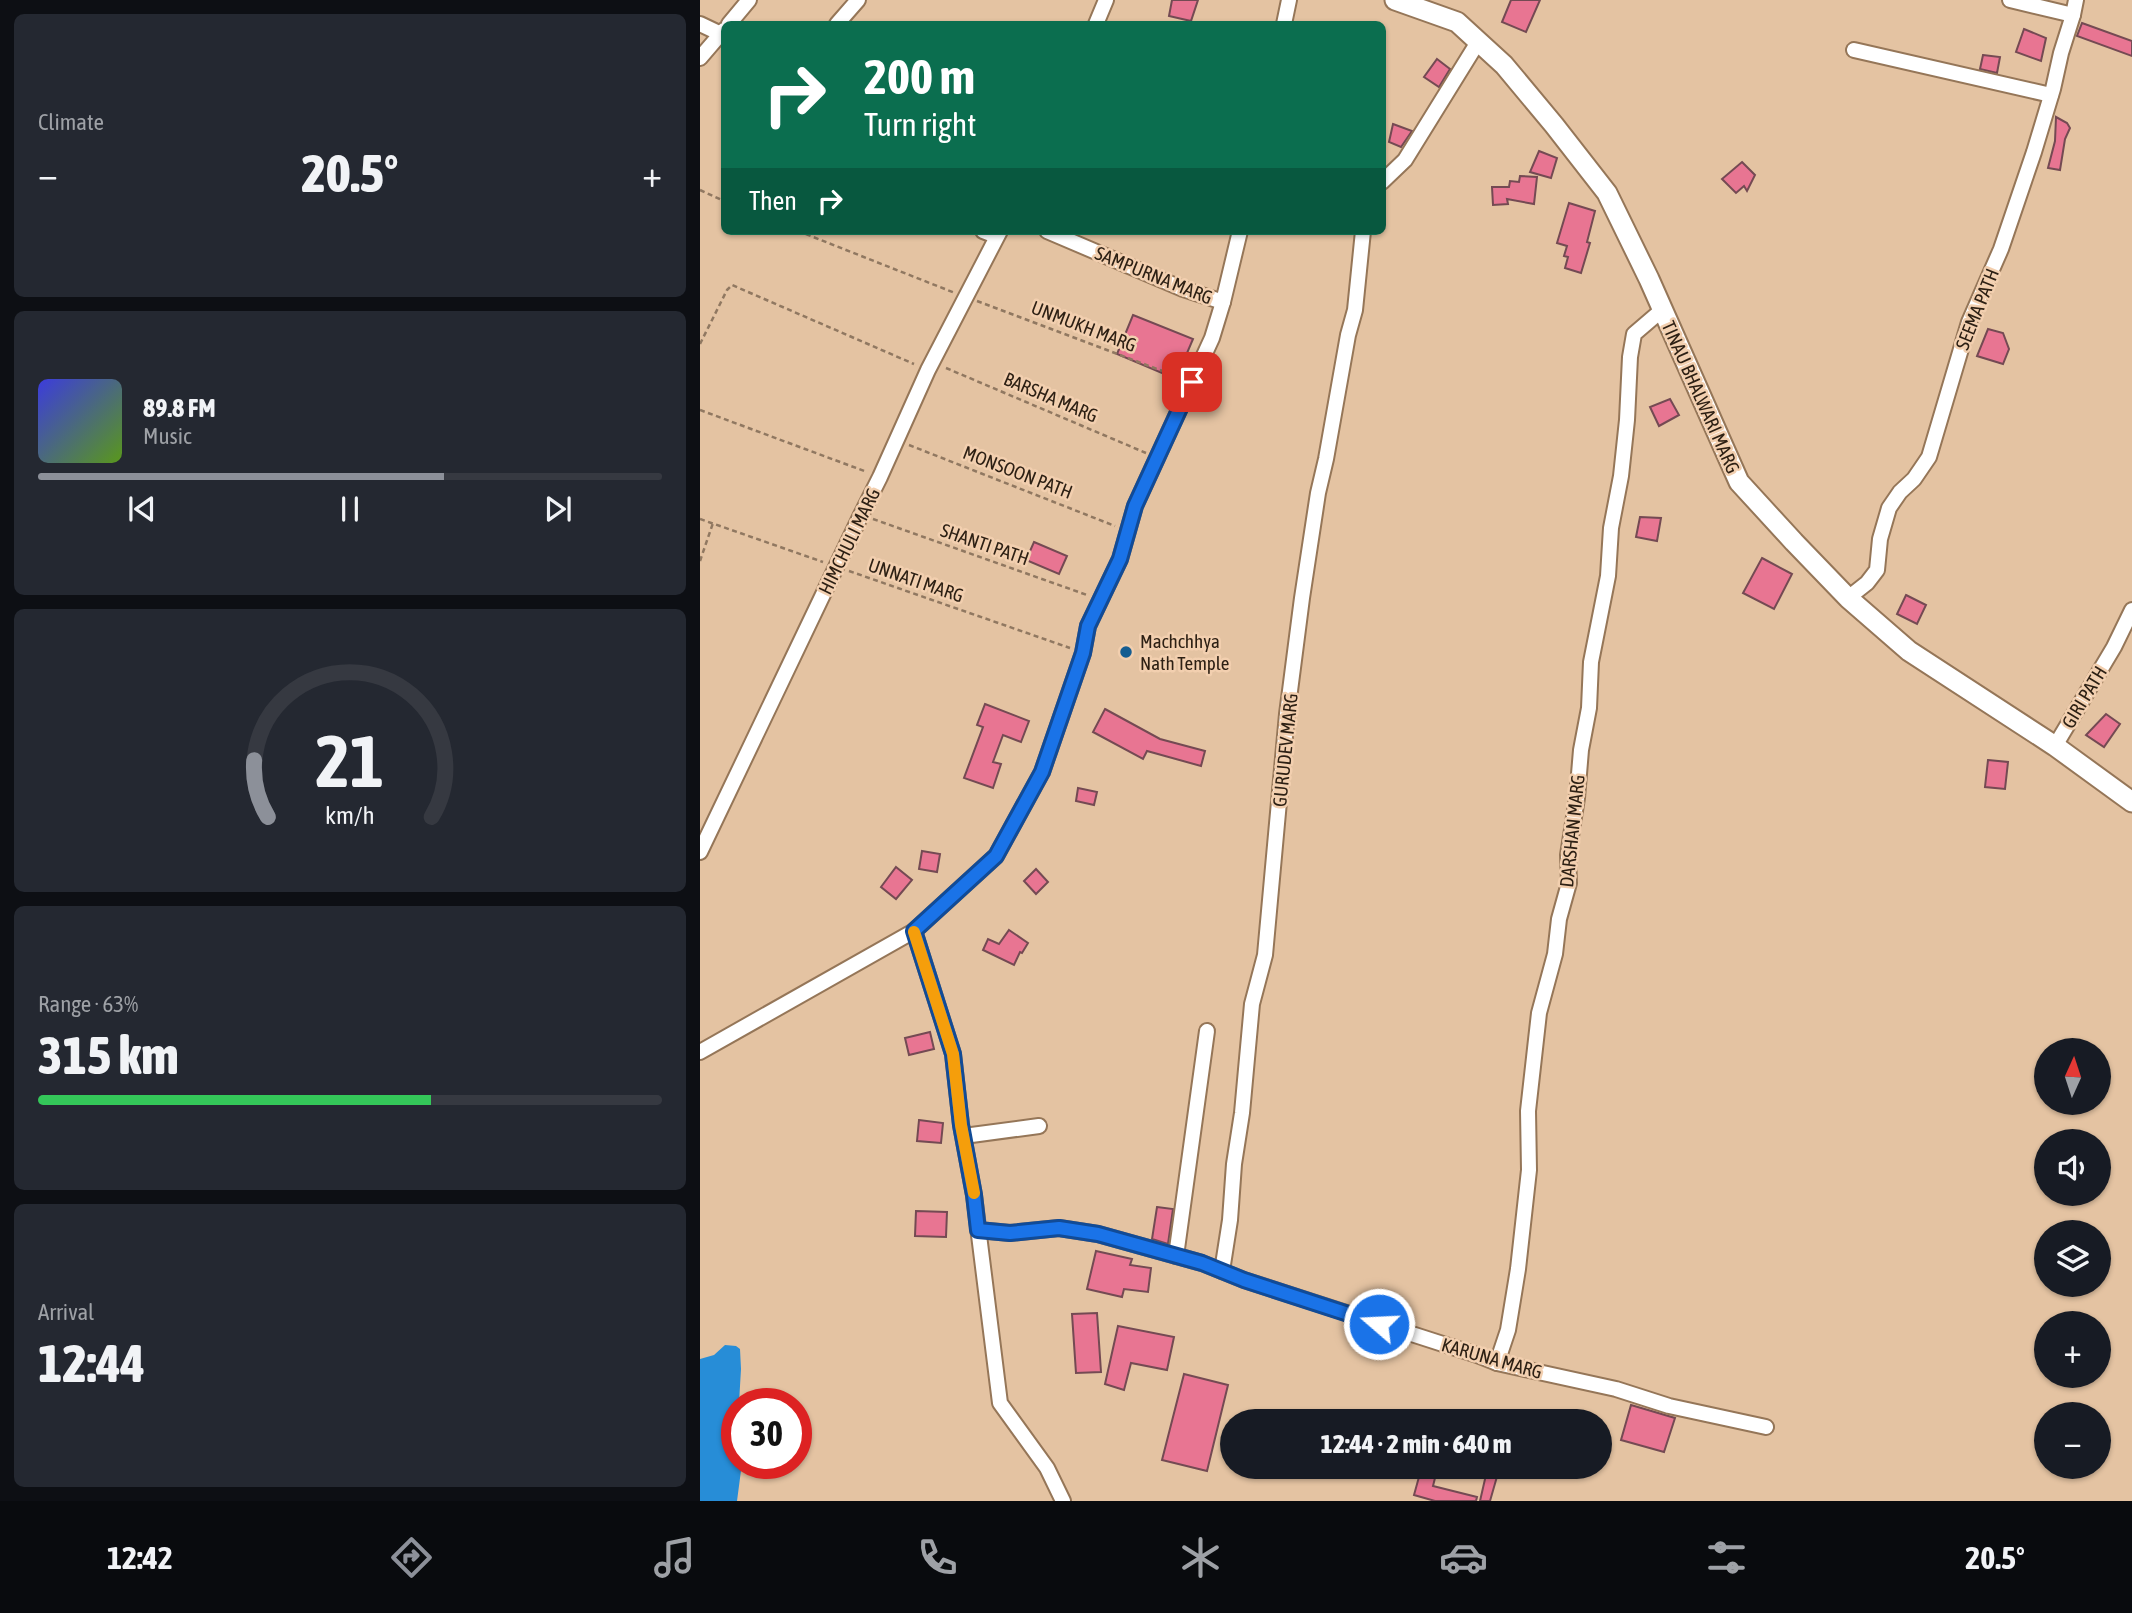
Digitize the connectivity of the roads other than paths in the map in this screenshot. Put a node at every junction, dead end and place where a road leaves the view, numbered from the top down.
1 (749, 0) edge
2 (858, 0) edge
3 (1106, 0) edge
4 (1289, 0) edge
5 (1395, 0) edge
6 (2010, 0) edge
7 (2076, 0) edge
8 (2073, 15) junction
9 (732, 21) edge
10 (840, 21) edge
11 (1097, 21) edge
12 (1285, 21) edge
13 (700, 24) edge
14 (721, 28) edge
15 (721, 34) edge
16 (1478, 42) junction
17 (1854, 50) dead end
18 (700, 58) edge
19 (2051, 95) junction
20 (1386, 178) edge
21 (992, 235) edge
22 (1056, 235) edge
23 (1239, 235) edge
24 (1363, 235) edge
25 (1223, 302) junction
26 (1662, 310) junction
27 (1848, 598) junction
28 (2132, 610) edge
29 (2055, 746) junction
30 (2132, 802) edge
31 (700, 852) edge
32 (914, 931) junction
33 (1207, 1031) dead end
34 (700, 1052) edge
35 (1039, 1126) dead end
36 (964, 1136) junction
37 (978, 1230) junction
38 (1176, 1256) junction
39 (1222, 1271) junction
40 (1497, 1363) junction
41 (1766, 1427) dead end
42 (1063, 1501) edge

1 - 9 street
2 - 10 street
3 - 11 street
4 - 12 street
5 - 16 street, TINAU BHALWARI MARG
6 - 8 street
7 - 8 street, SEEMA PATH
8 - 19 street, SEEMA PATH
13 - 14 street
15 - 18 street
16 - 20 street
16 - 26 street, TINAU BHALWARI MARG
17 - 19 street
19 - 27 street, SEEMA PATH
21 - 31 street, HIMCHULI MARG
22 - 25 street, SAMPURNA MARG
23 - 25 street
24 - 39 street, GURUDEV MARG
25 - 32 street
26 - 27 street, TINAU BHALWARI MARG
26 - 40 street, DARSHAN MARG
27 - 29 street, TINAU BHALWARI MARG
28 - 29 street, GIRI PATH
29 - 30 street, TINAU BHALWARI MARG
32 - 34 street
32 - 36 street
33 - 38 street
35 - 36 street
36 - 37 street
37 - 38 street, KARUNA MARG
37 - 42 street
38 - 39 street, KARUNA MARG
39 - 40 street, KARUNA MARG
40 - 41 street, KARUNA MARG

